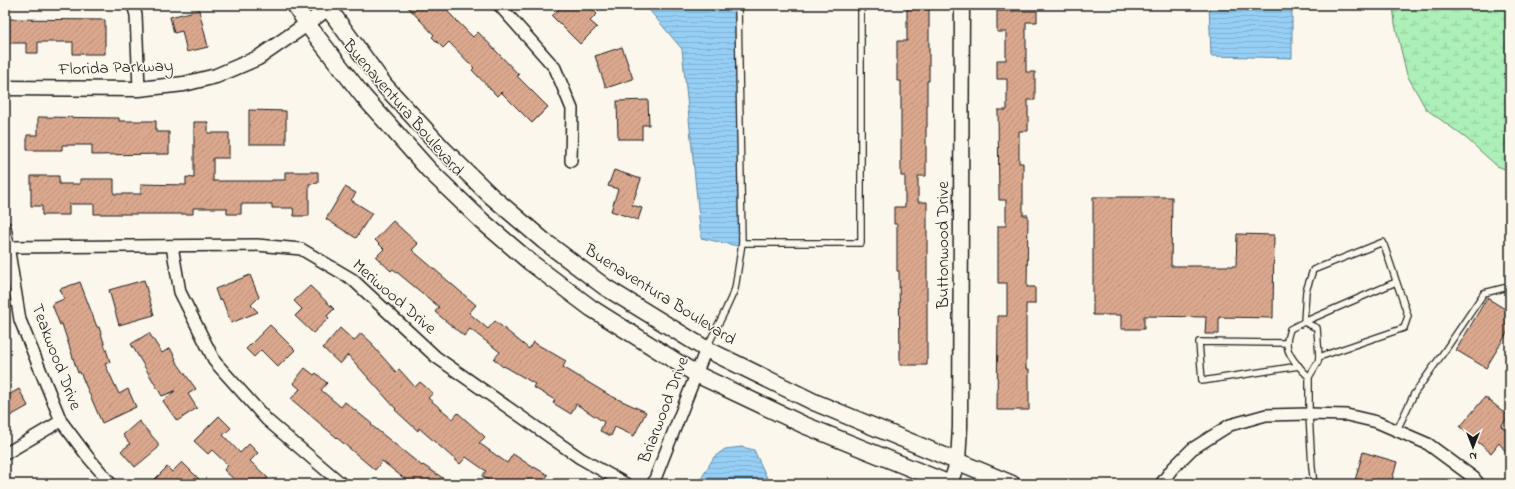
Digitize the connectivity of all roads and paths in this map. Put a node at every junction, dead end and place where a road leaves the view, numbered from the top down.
1 (133, 5) edge
2 (295, 5) edge
3 (499, 5) edge
4 (738, 5) edge
5 (861, 5) edge
6 (962, 5) edge
7 (329, 6) edge
8 (307, 24) junction
9 (5, 88) edge
10 (139, 89) junction
11 (571, 161) dead end
12 (5, 227) edge
13 (742, 243) junction
14 (172, 246) junction
15 (8, 247) junction
16 (1396, 282) junction
17 (1510, 288) edge
18 (1304, 322) junction
19 (1287, 343) junction
20 (706, 349) junction
21 (1319, 357) junction
22 (1299, 366) junction
23 (696, 374) junction
24 (1309, 377) junction
25 (1309, 414) junction
26 (61, 420) junction
27 (1397, 430) junction
28 (5, 454) edge
29 (958, 461) junction
30 (111, 484) edge
31 (342, 484) edge
32 (626, 484) edge
33 (653, 484) edge
34 (950, 484) edge
35 (1012, 484) edge
36 (1161, 484) edge
37 (1314, 484) edge
38 (1479, 484) edge

1 - 10 street
2 - 8 main road, Buenaventura Boulevard
3 - 11 street
4 - 13 lane
5 - 13 lane
6 - 29 street, Buttonwood Drive
7 - 8 street, Florida Parkway
7 - 20 main road, Buenaventura Boulevard
8 - 10 street, Florida Parkway
8 - 23 main road, Buenaventura Boulevard
9 - 10 street, Florida Parkway
12 - 15 street, Teakwood Drive
13 - 20 lane
14 - 15 street, Meriwood Drive
14 - 31 street
14 - 32 street, Meriwood Drive
15 - 26 street, Teakwood Drive
16 - 18 lane
16 - 18 lane
16 - 21 lane
17 - 27 lane
18 - 19 lane
18 - 21 lane
19 - 22 lane
19 - 22 lane
20 - 23 street, Briarwood Drive
20 - 29 main road, Buenaventura Boulevard
21 - 24 lane
22 - 24 lane
23 - 33 street, Briarwood Drive
23 - 34 main road, Buenaventura Boulevard
24 - 25 lane
25 - 27 street
25 - 36 street
25 - 37 lane
26 - 28 street
26 - 30 street, Teakwood Drive
27 - 38 street
29 - 34 street, Buttonwood Drive
29 - 35 main road, Buenaventura Boulevard

